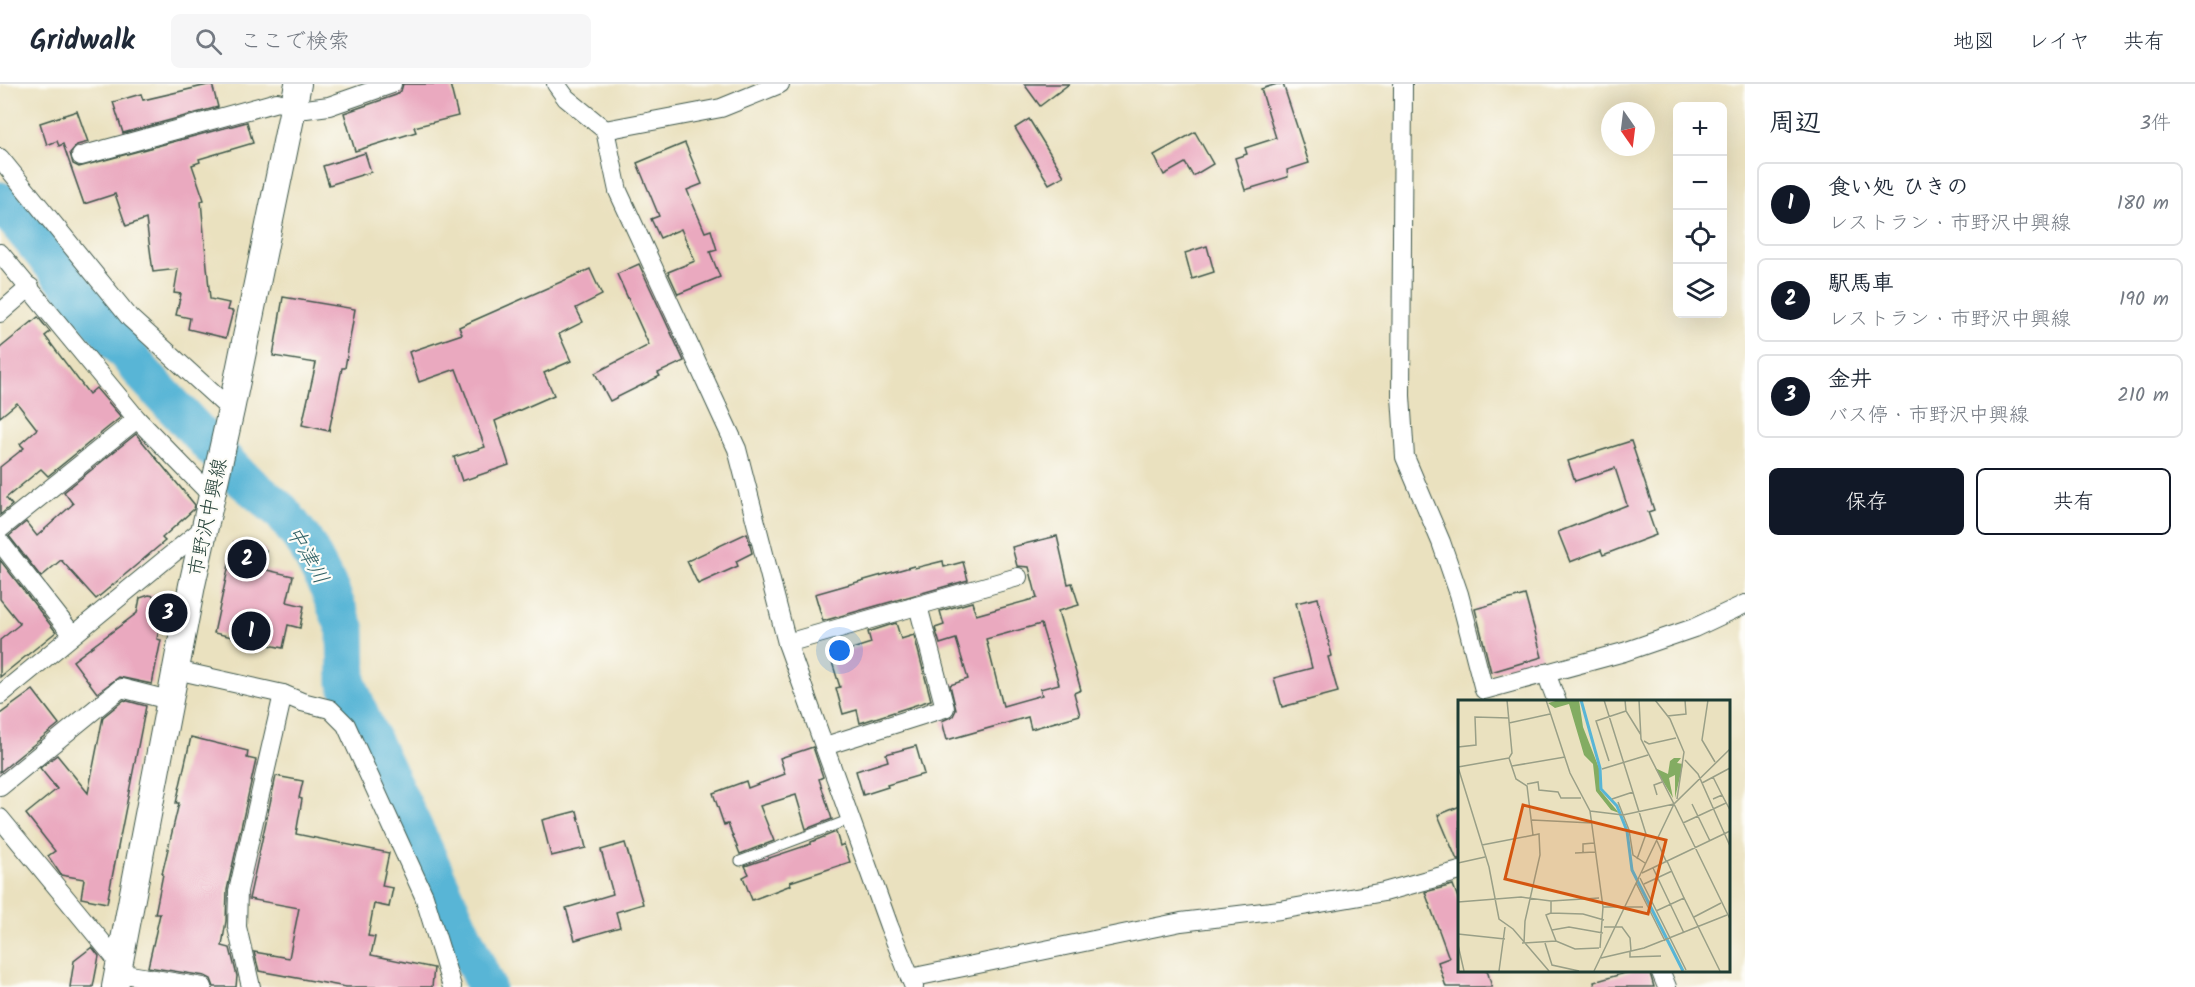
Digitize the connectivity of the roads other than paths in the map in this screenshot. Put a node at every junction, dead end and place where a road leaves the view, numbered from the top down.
1 (392, 84) edge
2 (556, 84) edge
3 (780, 84) edge
4 (1403, 84) edge
5 (296, 96) edge
6 (605, 130) junction
7 (81, 156) dead end
8 (0, 158) edge
9 (0, 253) edge
10 (30, 287) junction
11 (0, 313) edge
12 (230, 415) junction
13 (137, 419) junction
14 (213, 488) junction
15 (205, 527) junction
16 (0, 529) edge
17 (0, 542) edge
18 (1018, 578) dead end
19 (1745, 604) edge
20 (918, 606) junction
21 (72, 634) junction
22 (787, 643) junction
23 (176, 670) junction
24 (1546, 673) junction
25 (0, 694) edge
26 (283, 694) junction
27 (169, 700) junction
28 (1556, 700) edge
29 (825, 746) junction
30 (0, 787) edge
31 (0, 818) edge
32 (851, 819) junction
33 (740, 861) dead end
34 (1458, 872) edge
35 (1661, 972) edge
36 (118, 975) edge
37 (912, 982) edge
38 (203, 987) edge
39 (251, 987) edge
40 (452, 987) edge
41 (1667, 987) edge

1 - 5 street
2 - 6 street
3 - 6 street
4 - 24 street
5 - 7 street
5 - 12 main road, 市野沢中興線
6 - 22 street
8 - 12 street
9 - 10 street
10 - 11 street
10 - 13 street
12 - 14 main road, 市野沢中興線
13 - 14 street
13 - 16 street
14 - 15 main road, 市野沢中興線
15 - 21 street
15 - 23 main road, 市野沢中興線
17 - 21 street
18 - 20 street
19 - 24 street
20 - 22 street
20 - 29 street
21 - 25 street
22 - 29 street
23 - 26 street
23 - 27 main road, 市野沢中興線
24 - 28 street
26 - 39 street
26 - 40 street
27 - 30 street
27 - 36 main road, 市野沢中興線
29 - 32 street
31 - 36 street
32 - 33 lane
32 - 37 street
34 - 37 street
35 - 41 street
36 - 38 street

